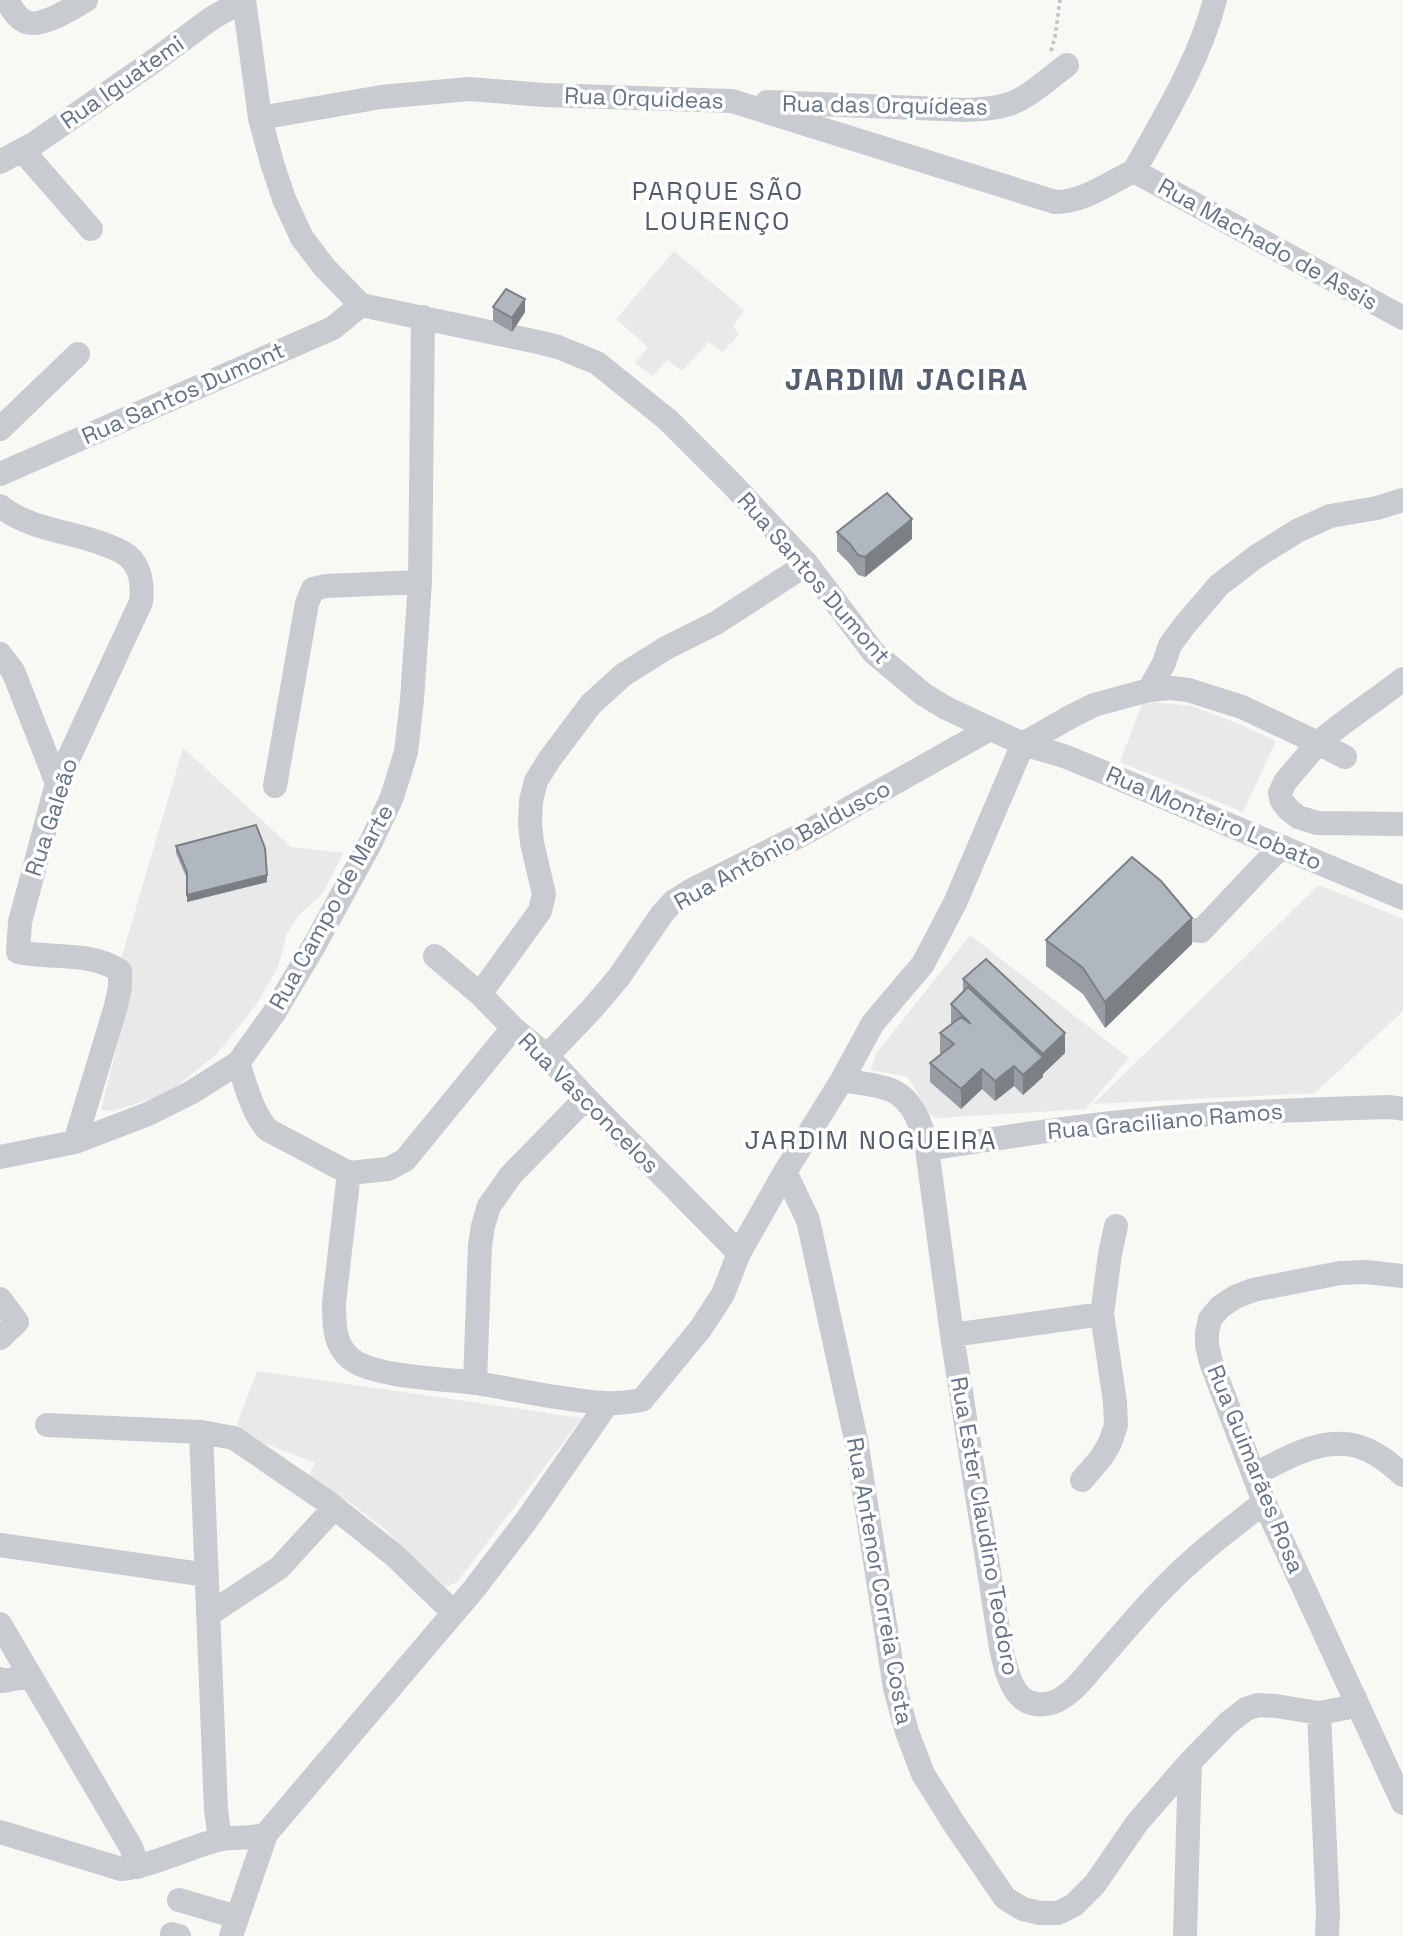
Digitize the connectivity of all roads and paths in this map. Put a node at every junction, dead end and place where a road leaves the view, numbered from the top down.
1 (6, 0) edge
2 (86, 0) edge
3 (244, 0) edge
4 (1060, 0) edge
5 (1215, 0) edge
6 (1067, 65) dead end
7 (1039, 86) junction
8 (732, 101) junction
9 (260, 118) junction
10 (22, 150) junction
11 (0, 162) edge
12 (1134, 171) junction
13 (91, 229) dead end
14 (361, 305) junction
15 (423, 317) junction
16 (1403, 318) edge
17 (78, 354) dead end
18 (0, 429) edge
19 (0, 474) edge
20 (1403, 500) edge
21 (0, 506) edge
22 (807, 564) junction
23 (419, 582) junction
24 (0, 654) edge
25 (1403, 679) edge
26 (1149, 690) junction
27 (990, 729) junction
28 (1318, 743) junction
29 (1023, 744) junction
30 (1345, 757) dead end
31 (57, 783) junction
32 (275, 786) dead end
33 (1403, 824) edge
34 (1283, 847) junction
35 (1148, 888) edge
36 (1403, 898) edge
37 (435, 956) dead end
38 (480, 994) junction
39 (513, 1028) junction
40 (547, 1056) junction
41 (238, 1063) junction
42 (842, 1080) junction
43 (586, 1098) junction
44 (1403, 1109) edge
45 (75, 1142) junction
46 (927, 1149) junction
47 (0, 1157) edge
48 (785, 1172) junction
49 (349, 1173) junction
50 (1116, 1226) dead end
51 (740, 1254) junction
52 (1403, 1276) edge
53 (0, 1299) edge
54 (1102, 1314) junction
55 (953, 1335) junction
56 (0, 1338) edge
57 (474, 1383) junction
58 (607, 1404) junction
59 (47, 1424) dead end
60 (201, 1432) junction
61 (1255, 1474) junction
62 (1403, 1475) edge
63 (1082, 1480) dead end
64 (1264, 1502) junction
65 (334, 1508) junction
66 (0, 1545) edge
67 (206, 1575) junction
68 (453, 1612) junction
69 (208, 1615) junction
70 (0, 1624) edge
71 (30, 1676) junction
72 (1, 1683) edge
73 (1355, 1698) junction
74 (1319, 1713) junction
75 (1190, 1762) junction
76 (1403, 1803) edge
77 (0, 1832) edge
78 (266, 1834) junction
79 (220, 1839) junction
80 (138, 1867) junction
81 (179, 1900) dead end
82 (234, 1927) edge
83 (1185, 1936) edge
84 (1327, 1936) edge

1 - 2 street
3 - 9 street
3 - 10 street, Rua Iguatemi
4 - 7 path
5 - 12 street
6 - 7 street, Rua das Orquídeas
7 - 8 street, Rua das Orquídeas
8 - 9 street, Rua Orquideas
8 - 12 street, Rua Orquideas
9 - 14 street
10 - 11 street, Rua Iguatemi
10 - 13 street
12 - 16 street, Rua Machado de Assis
14 - 15 street, Rua Santos Dumont
14 - 19 street, Rua Santos Dumont
15 - 22 street, Rua Santos Dumont
15 - 23 street, Rua Campo de Marte
17 - 18 street
20 - 26 street
21 - 31 street, Rua Galeão
22 - 27 street, Rua Santos Dumont
22 - 38 street
23 - 32 street
23 - 41 street, Rua Campo de Marte
24 - 31 street
25 - 28 street
26 - 28 street
26 - 29 street
27 - 29 street, Rua Santos Dumont
27 - 40 street, Rua Antônio Baldusco
28 - 30 street
28 - 33 street
29 - 34 street, Rua Monteiro Lobato
29 - 42 street
31 - 45 street, Rua Galeão
34 - 35 street
34 - 36 street, Rua Monteiro Lobato
37 - 38 street, Rua Vasconcelos
38 - 39 street, Rua Vasconcelos
39 - 40 street, Rua Vasconcelos
39 - 49 street
40 - 43 street, Rua Vasconcelos
41 - 45 street, Rua Campo de Marte
41 - 49 street
42 - 46 street, Rua Ester Claudino Teodoro
42 - 48 street
43 - 51 street, Rua Vasconcelos
43 - 57 street
44 - 46 street, Rua Graciliano Ramos
45 - 47 street, Rua Campo de Marte
46 - 55 street, Rua Ester Claudino Teodoro
48 - 51 street
48 - 75 street, Rua Antenor Correia Costa
49 - 57 street
50 - 54 street
51 - 58 street
52 - 61 street, Rua Guimarães Rosa
53 - 56 street
54 - 55 street
54 - 63 street
55 - 64 street, Rua Ester Claudino Teodoro
57 - 58 street
58 - 68 street
59 - 60 street
60 - 65 street
60 - 67 street
61 - 62 street
61 - 64 street, Rua Guimarães Rosa
64 - 73 street, Rua Guimarães Rosa
65 - 68 street
65 - 69 street
66 - 67 street
67 - 69 street
68 - 78 street
69 - 79 street
70 - 71 street
71 - 72 street
71 - 80 street
73 - 74 street
73 - 76 street, Rua Guimarães Rosa
74 - 75 street, Rua Antenor Correia Costa
74 - 84 street
75 - 83 street
77 - 80 street
78 - 79 street
78 - 82 street
79 - 80 street
81 - 82 street

